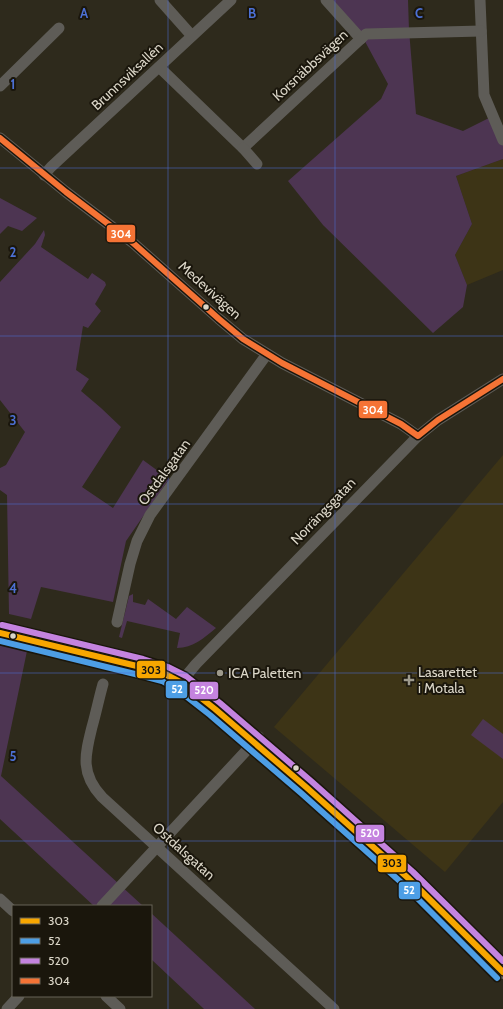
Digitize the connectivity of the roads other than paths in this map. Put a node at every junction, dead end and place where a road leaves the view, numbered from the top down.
1 (160, 0) edge
2 (231, 0) edge
3 (326, 0) edge
4 (480, 0) edge
5 (59, 28) dead end
6 (481, 31) junction
7 (192, 36) junction
8 (361, 39) junction
9 (159, 67) junction
10 (0, 86) edge
11 (0, 138) edge
12 (503, 140) edge
13 (243, 148) junction
14 (256, 164) dead end
15 (44, 175) junction
16 (267, 354) junction
17 (503, 379) edge
18 (418, 436) junction
19 (117, 622) dead end
20 (0, 626) edge
21 (0, 633) edge
22 (184, 679) junction
23 (103, 684) dead end
24 (256, 739) junction
25 (157, 847) junction
26 (0, 899) edge
27 (103, 905) edge
28 (12, 909) edge
29 (503, 962) edge
30 (503, 972) edge
31 (18, 997) edge
32 (107, 997) edge
33 (7, 1009) edge
34 (120, 1009) edge
35 (334, 1009) edge

1 - 7 street
2 - 7 street, Brunnsviksallén
3 - 8 street
4 - 6 street
5 - 10 street
6 - 8 street, Korsnäbbsvägen
6 - 12 street
7 - 9 street, Brunnsviksallén
8 - 13 street, Korsnäbbsvägen
9 - 13 street
9 - 15 street, Brunnsviksallén
11 - 15 street, Medevivägen
13 - 14 street
15 - 16 street, Medevivägen
16 - 18 street, Medevivägen
16 - 19 street, Ostdalsgatan
17 - 18 street, Norrängsgatan
18 - 22 street, Norrängsgatan
20 - 22 main road
21 - 22 main road
22 - 24 main road
23 - 25 street, Ostdalsgatan
24 - 25 street
24 - 29 main road
24 - 30 main road
25 - 27 street
25 - 35 street, Ostdalsgatan
26 - 28 street
31 - 33 street
32 - 34 street

